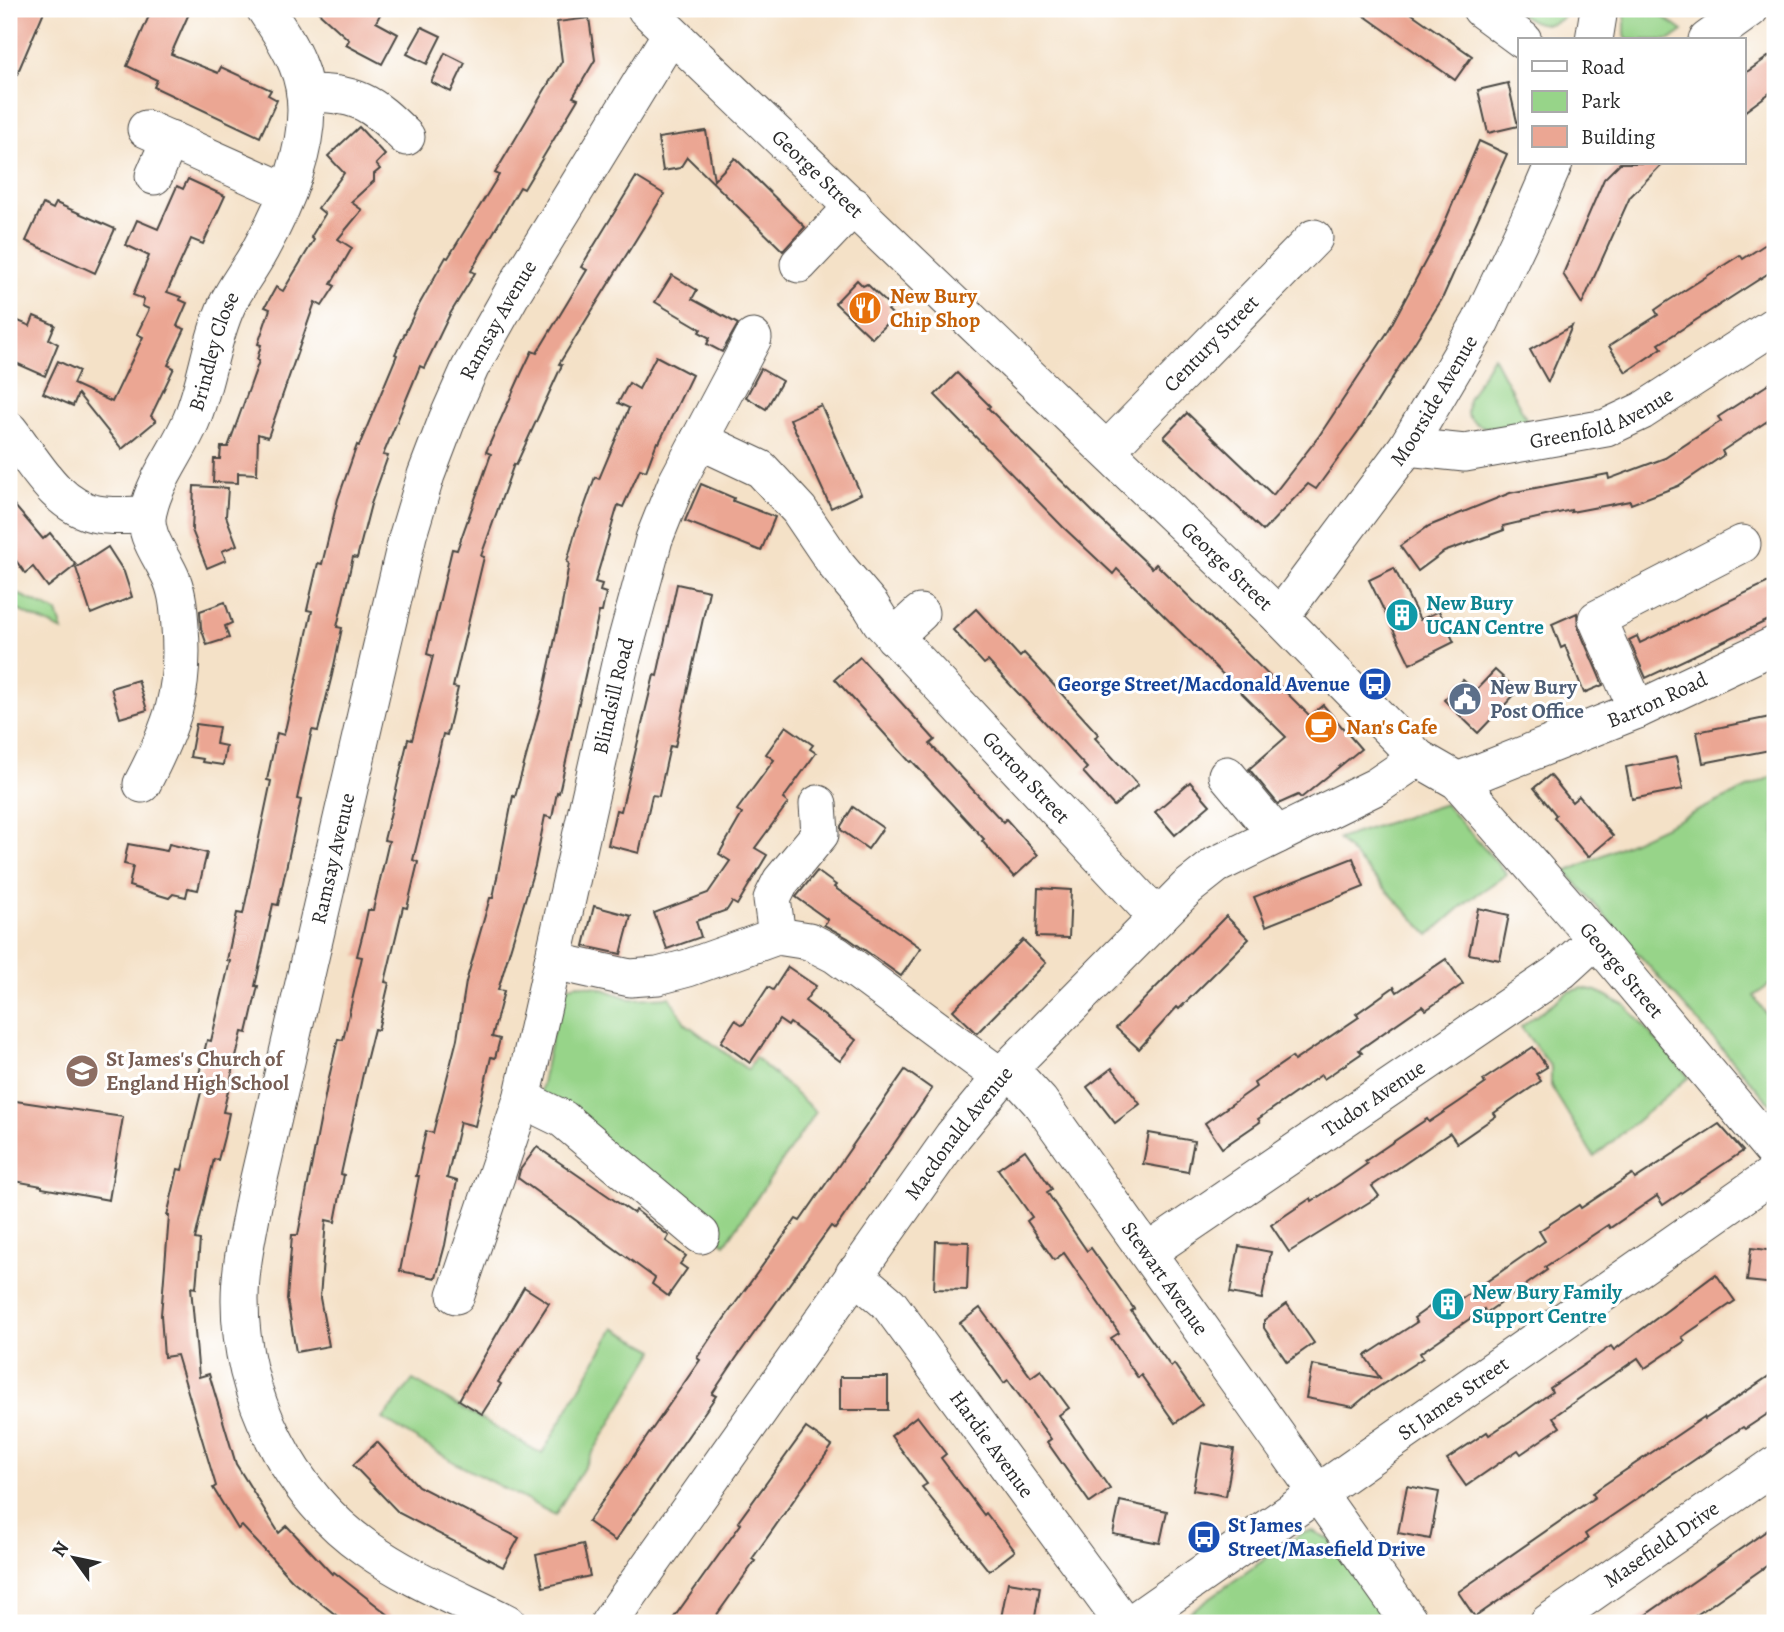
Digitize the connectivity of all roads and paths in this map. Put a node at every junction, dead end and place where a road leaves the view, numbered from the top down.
1 (265, 9) edge
2 (1481, 9) edge
3 (1599, 9) edge
4 (1750, 9) edge
5 (659, 21) edge
6 (1520, 38) edge
7 (1594, 38) edge
8 (1710, 38) edge
9 (305, 93) junction
10 (396, 119) dead end
11 (1554, 164) edge
12 (153, 176) dead end
13 (287, 192) junction
14 (854, 206) junction
15 (1314, 238) dead end
16 (799, 264) dead end
17 (1775, 326) edge
18 (753, 338) dead end
19 (699, 440) junction
20 (1406, 447) junction
21 (1107, 450) junction
22 (15, 452) edge
23 (147, 515) junction
24 (1742, 544) dead end
25 (1280, 617) junction
26 (1775, 645) edge
27 (1637, 710) junction
28 (1418, 758) junction
29 (1227, 775) dead end
30 (1458, 782) junction
31 (142, 784) dead end
32 (818, 804) dead end
33 (1277, 835) junction
34 (1157, 917) junction
35 (777, 936) junction
36 (1596, 939) junction
37 (554, 961) junction
38 (1005, 1072) junction
39 (522, 1099) junction
40 (1775, 1153) edge
41 (1775, 1173) edge
42 (701, 1234) dead end
43 (1148, 1252) junction
44 (854, 1274) junction
45 (456, 1295) dead end
46 (1775, 1465) edge
47 (1319, 1493) junction
48 (507, 1623) edge
49 (609, 1623) edge
50 (1123, 1623) edge
51 (1132, 1623) edge
52 (1410, 1623) edge
53 (1548, 1623) edge

1 - 9 street, Brindley Close
2 - 6 street
3 - 7 street
4 - 8 street
5 - 14 street, George Street
5 - 48 street, Ramsay Avenue
9 - 10 street
9 - 13 street, Brindley Close
11 - 20 street, Moorside Avenue
12 - 13 street
13 - 23 street, Brindley Close
14 - 16 street
14 - 21 street, George Street
15 - 21 street, Century Street
17 - 20 street, Greenfold Avenue
18 - 19 street, Blindsill Road
19 - 34 street, Gorton Street
19 - 37 street, Blindsill Road
20 - 25 street, Moorside Avenue
21 - 25 street, George Street
22 - 23 street
23 - 31 street
24 - 27 street
25 - 28 street, George Street
26 - 27 street, Barton Road
27 - 30 street, Barton Road
28 - 30 street, George Street
28 - 33 street, Macdonald Avenue
29 - 33 street
30 - 36 street, George Street
32 - 35 street
33 - 34 street, Macdonald Avenue
34 - 38 street, Macdonald Avenue
35 - 37 street
35 - 38 street
36 - 40 street, George Street
36 - 43 street, Tudor Avenue
37 - 39 street, Blindsill Road
38 - 43 street, Stewart Avenue
38 - 44 street, Macdonald Avenue
39 - 42 street
39 - 45 street, Blindsill Road
41 - 47 street, St James Street
43 - 47 street, Stewart Avenue
44 - 49 street, Macdonald Avenue
44 - 50 street, Hardie Avenue
46 - 53 street, Masefield Drive
47 - 51 street, St James Street
47 - 52 street, Stewart Avenue

